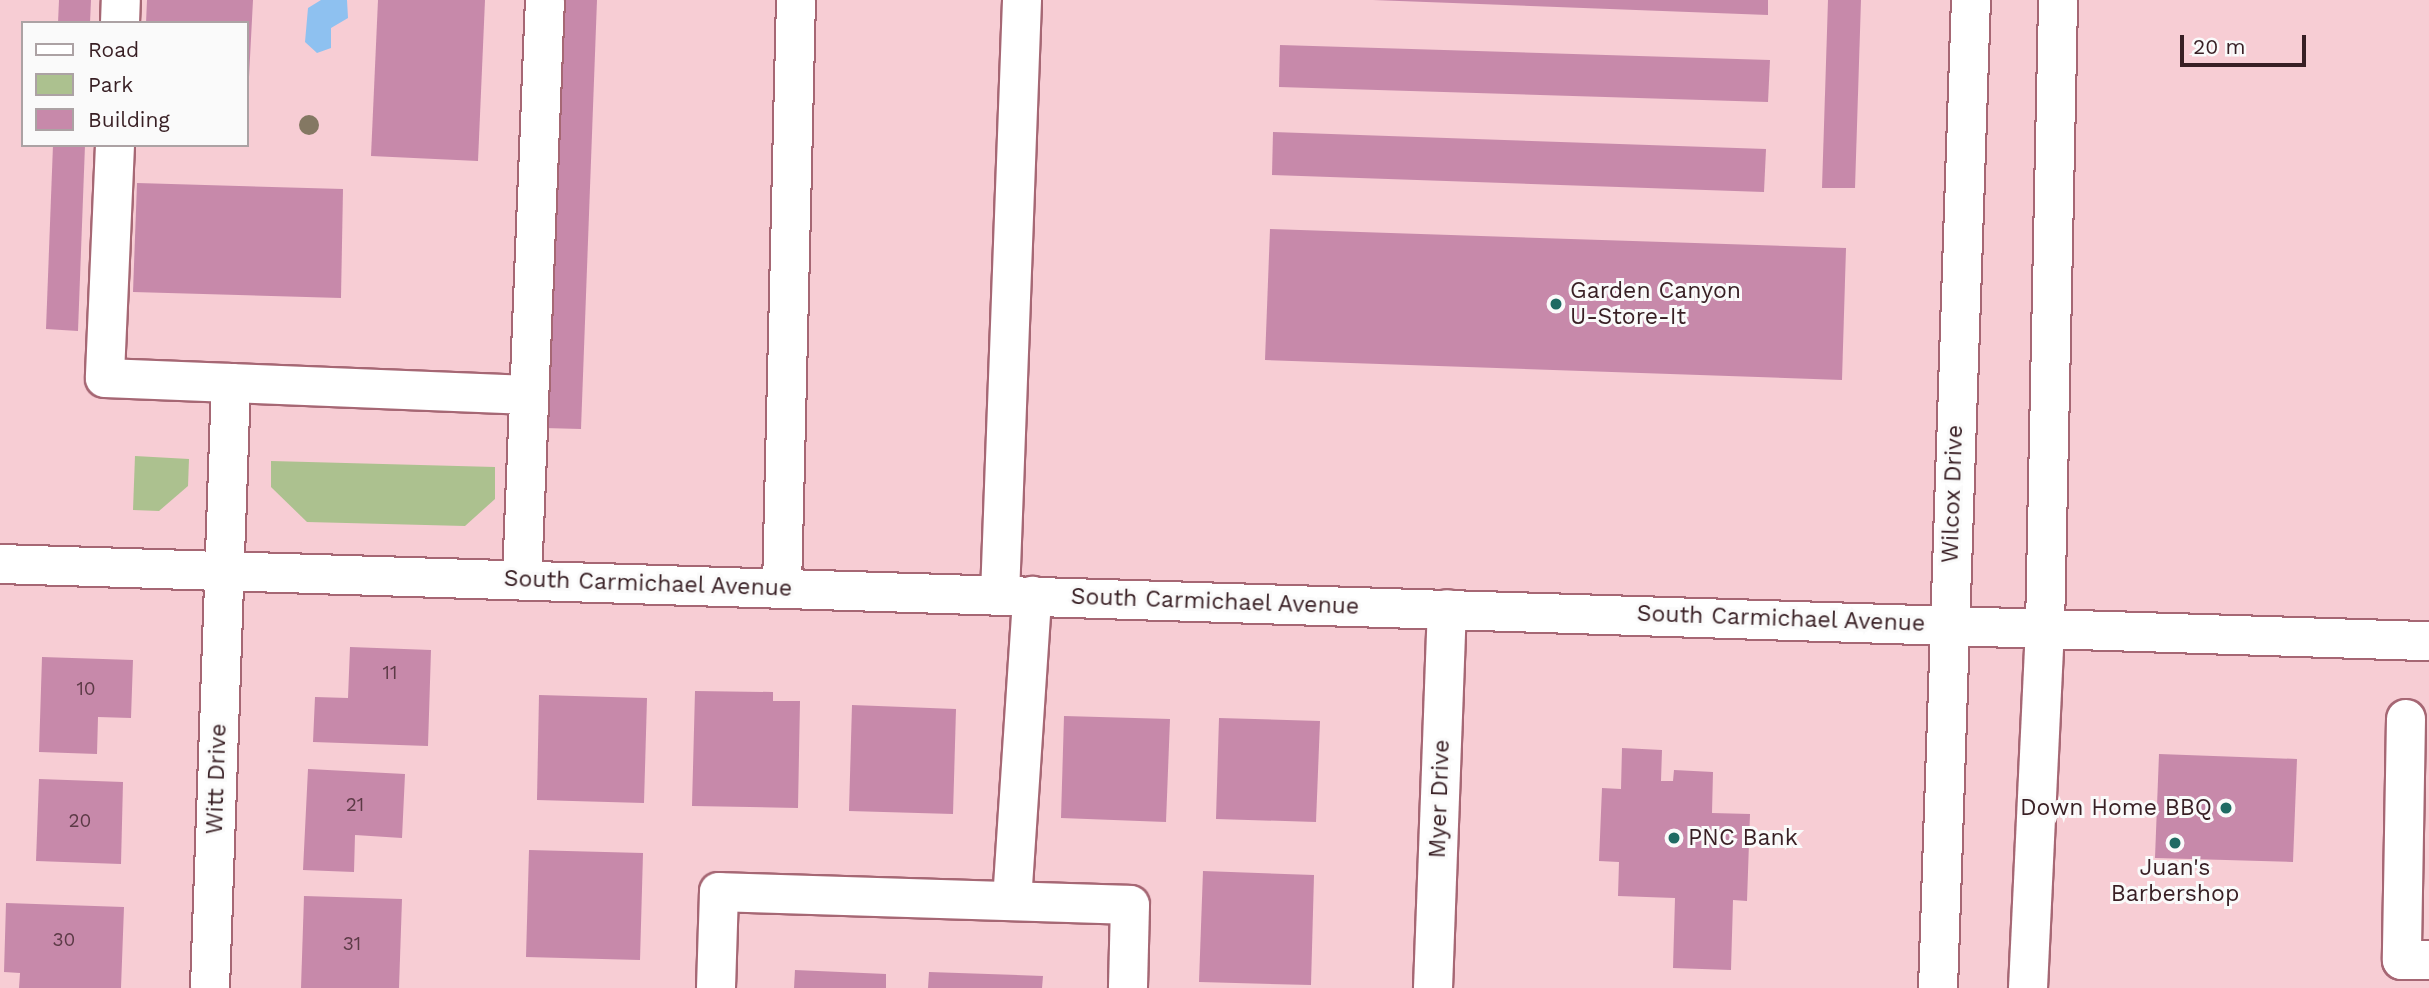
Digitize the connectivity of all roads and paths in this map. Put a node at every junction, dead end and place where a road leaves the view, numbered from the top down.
1 (121, 0) edge
2 (545, 0) edge
3 (796, 0) edge
4 (1022, 0) edge
5 (1971, 0) edge
6 (2058, 0) edge
7 (120, 21) edge
8 (115, 147) edge
9 (231, 383) junction
10 (529, 395) junction
11 (0, 564) edge
12 (223, 570) junction
13 (522, 579) junction
14 (782, 589) junction
15 (1016, 596) junction
16 (1447, 609) junction
17 (1948, 624) junction
18 (2045, 628) junction
19 (2429, 641) edge
20 (2406, 719) dead end
21 (1012, 901) junction
22 (2429, 960) edge
23 (210, 988) edge
24 (716, 988) edge
25 (1128, 988) edge
26 (1433, 988) edge
27 (1938, 988) edge
28 (2028, 988) edge

1 - 7 street
2 - 10 street
3 - 14 street
4 - 15 street
5 - 17 street, Wilcox Drive
6 - 18 street
8 - 9 street
9 - 10 street
9 - 12 street, Witt Drive
10 - 13 street
11 - 12 street, South Carmichael Avenue
12 - 13 street, South Carmichael Avenue
12 - 23 street, Witt Drive
13 - 14 street, South Carmichael Avenue
14 - 15 street, South Carmichael Avenue
15 - 16 street, South Carmichael Avenue
15 - 21 street
16 - 17 street, South Carmichael Avenue
16 - 26 street, Myer Drive
17 - 18 street, South Carmichael Avenue
17 - 27 street, Wilcox Drive
18 - 19 street, South Carmichael Avenue
18 - 28 street
20 - 22 street
21 - 24 street
21 - 25 street

